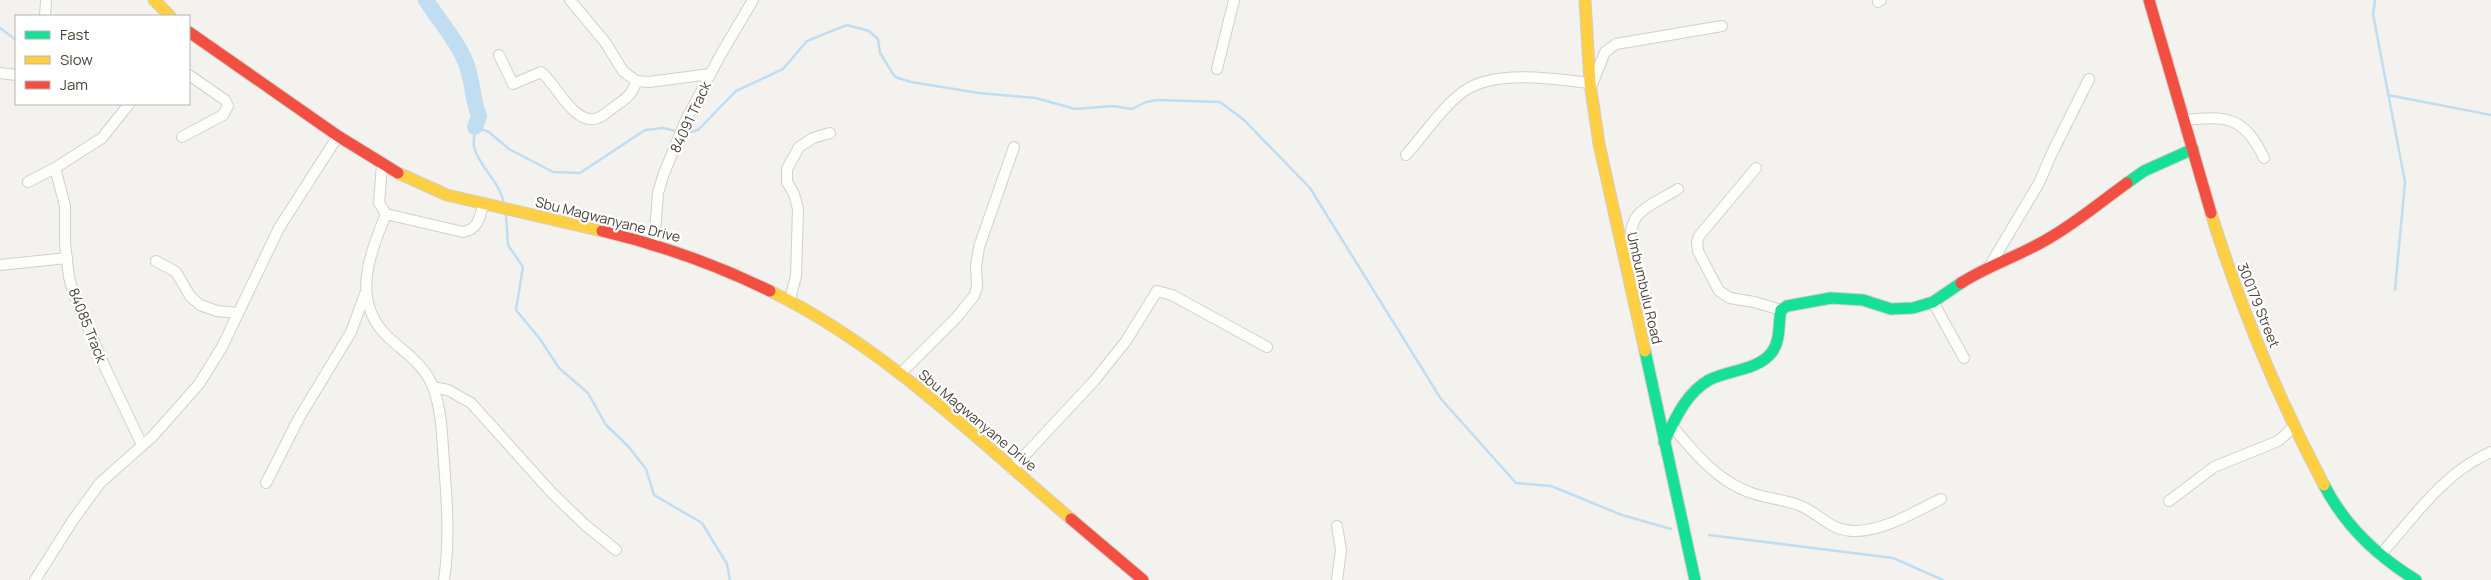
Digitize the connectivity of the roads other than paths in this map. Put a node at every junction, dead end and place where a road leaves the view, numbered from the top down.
1 (46, 0) edge
2 (154, 0) edge
3 (570, 0) edge
4 (753, 0) edge
5 (1234, 0) edge
6 (1585, 0) edge
7 (2149, 0) edge
8 (45, 15) edge
9 (169, 15) edge
10 (1722, 26) dead end
11 (190, 33) edge
12 (499, 55) dead end
13 (1217, 69) dead end
14 (0, 73) edge
15 (710, 74) junction
16 (15, 75) edge
17 (190, 76) edge
18 (2089, 79) dead end
19 (636, 81) junction
20 (1590, 85) junction
21 (128, 105) edge
22 (2184, 120) junction
23 (830, 134) dead end
24 (338, 136) junction
25 (182, 137) dead end
26 (1014, 147) dead end
27 (2193, 149) junction
28 (1406, 155) dead end
29 (2264, 158) dead end
30 (382, 165) junction
31 (55, 168) junction
32 (1756, 168) dead end
33 (28, 182) dead end
34 (1678, 189) dead end
35 (486, 205) junction
36 (386, 214) junction
37 (654, 243) junction
38 (67, 258) junction
39 (156, 261) dead end
40 (0, 265) edge
41 (1989, 267) junction
42 (1628, 285) junction
43 (365, 293) junction
44 (790, 300) junction
45 (1933, 302) junction
46 (1781, 310) junction
47 (238, 312) junction
48 (1267, 347) dead end
49 (1964, 358) dead end
50 (900, 374) junction
51 (433, 387) junction
52 (1672, 426) junction
53 (2294, 427) junction
54 (1664, 442) junction
55 (142, 445) junction
56 (2491, 452) edge
57 (1012, 469) junction
58 (266, 483) dead end
59 (1941, 499) dead end
60 (2170, 501) dead end
61 (1337, 526) dead end
62 (616, 550) dead end
63 (2381, 554) junction
64 (1137, 578) edge
65 (35, 580) edge
66 (444, 580) edge
67 (1338, 580) edge
68 (1695, 580) edge
69 (2416, 580) edge

1 - 8 street
2 - 9 main road
3 - 19 street
4 - 15 street, 84091 Track
5 - 13 street
6 - 20 main road, Umbumbulu Road
7 - 22 main road, 300179 Street
10 - 20 street
11 - 24 main road, Sbu Magwanyane Drive
12 - 19 street
14 - 16 street
15 - 19 street
15 - 37 street, 84091 Track
17 - 25 street
18 - 41 street
20 - 28 street
20 - 42 main road, Umbumbulu Road
21 - 31 street
22 - 27 main road, 300179 Street
22 - 29 street
23 - 44 street
24 - 30 main road, Sbu Magwanyane Drive
24 - 47 street
26 - 50 street
27 - 41 main road
27 - 53 main road, 300179 Street
30 - 35 main road, Sbu Magwanyane Drive
30 - 36 street
31 - 33 street
31 - 38 street, 84085 Track
32 - 46 street
34 - 42 street
35 - 36 street
35 - 37 main road, Sbu Magwanyane Drive
36 - 43 street
37 - 44 main road, Sbu Magwanyane Drive
38 - 40 street
38 - 55 street, 84085 Track
39 - 47 street
41 - 45 main road
42 - 54 main road, Umbumbulu Road
43 - 51 street
43 - 58 street
44 - 50 main road, Sbu Magwanyane Drive
45 - 46 main road
45 - 49 street
46 - 52 main road
47 - 55 street
48 - 57 street
50 - 57 main road, Sbu Magwanyane Drive
51 - 62 street
51 - 66 street
52 - 54 main road
52 - 59 street
53 - 60 street
53 - 63 main road, 300179 Street
54 - 68 main road, Umbumbulu Road
55 - 65 street
56 - 63 street
57 - 64 main road, Sbu Magwanyane Drive
61 - 67 street
63 - 69 main road, 300179 Street

